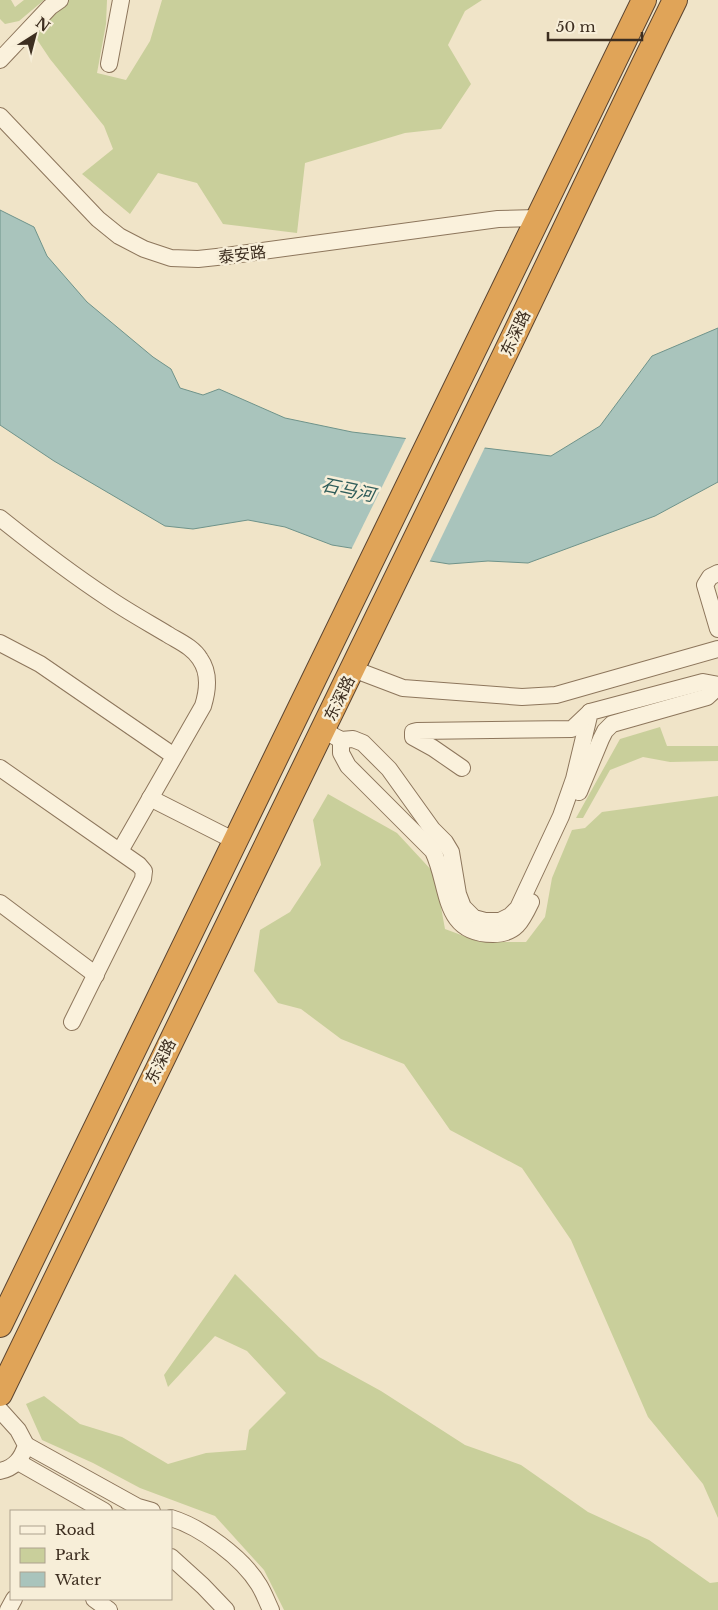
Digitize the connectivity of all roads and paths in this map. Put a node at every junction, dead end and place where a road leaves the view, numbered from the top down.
1 (60, 0) edge
2 (111, 0) edge
3 (121, 0) edge
4 (644, 0) edge
5 (675, 0) edge
6 (0, 60) edge
7 (109, 64) dead end
8 (0, 116) edge
9 (537, 218) junction
10 (0, 518) edge
11 (718, 573) edge
12 (718, 629) edge
13 (0, 643) edge
14 (718, 650) edge
15 (353, 669) junction
16 (718, 686) edge
17 (590, 712) junction
18 (332, 735) junction
19 (174, 756) junction
20 (0, 768) edge
21 (462, 768) dead end
22 (150, 798) junction
23 (236, 841) junction
24 (120, 851) junction
25 (0, 903) edge
26 (96, 975) junction
27 (72, 1022) dead end
28 (0, 1325) edge
29 (0, 1394) edge
30 (0, 1410) edge
31 (26, 1445) junction
32 (18, 1462) junction
33 (0, 1471) edge
34 (102, 1510) edge
35 (141, 1510) edge
36 (172, 1518) edge
37 (172, 1558) edge
38 (95, 1600) edge
39 (109, 1610) edge
40 (226, 1610) edge
41 (271, 1610) edge

1 - 6 street
2 - 3 street
3 - 7 street
4 - 9 highway, 东深路
5 - 15 highway, 东深路
8 - 9 street, 泰安路
9 - 23 highway, 东深路
10 - 19 street
11 - 12 street
13 - 19 street
14 - 15 street
15 - 18 highway, 东深路
16 - 17 street
16 - 18 street
17 - 18 street
17 - 21 street
18 - 29 highway, 东深路
19 - 22 street
20 - 24 street
22 - 23 street
22 - 24 street
23 - 28 highway, 东深路
24 - 26 street
25 - 26 street
26 - 27 street
30 - 31 street
31 - 32 street
31 - 35 street
32 - 33 street
32 - 34 street
36 - 41 street
37 - 40 street
38 - 39 street

